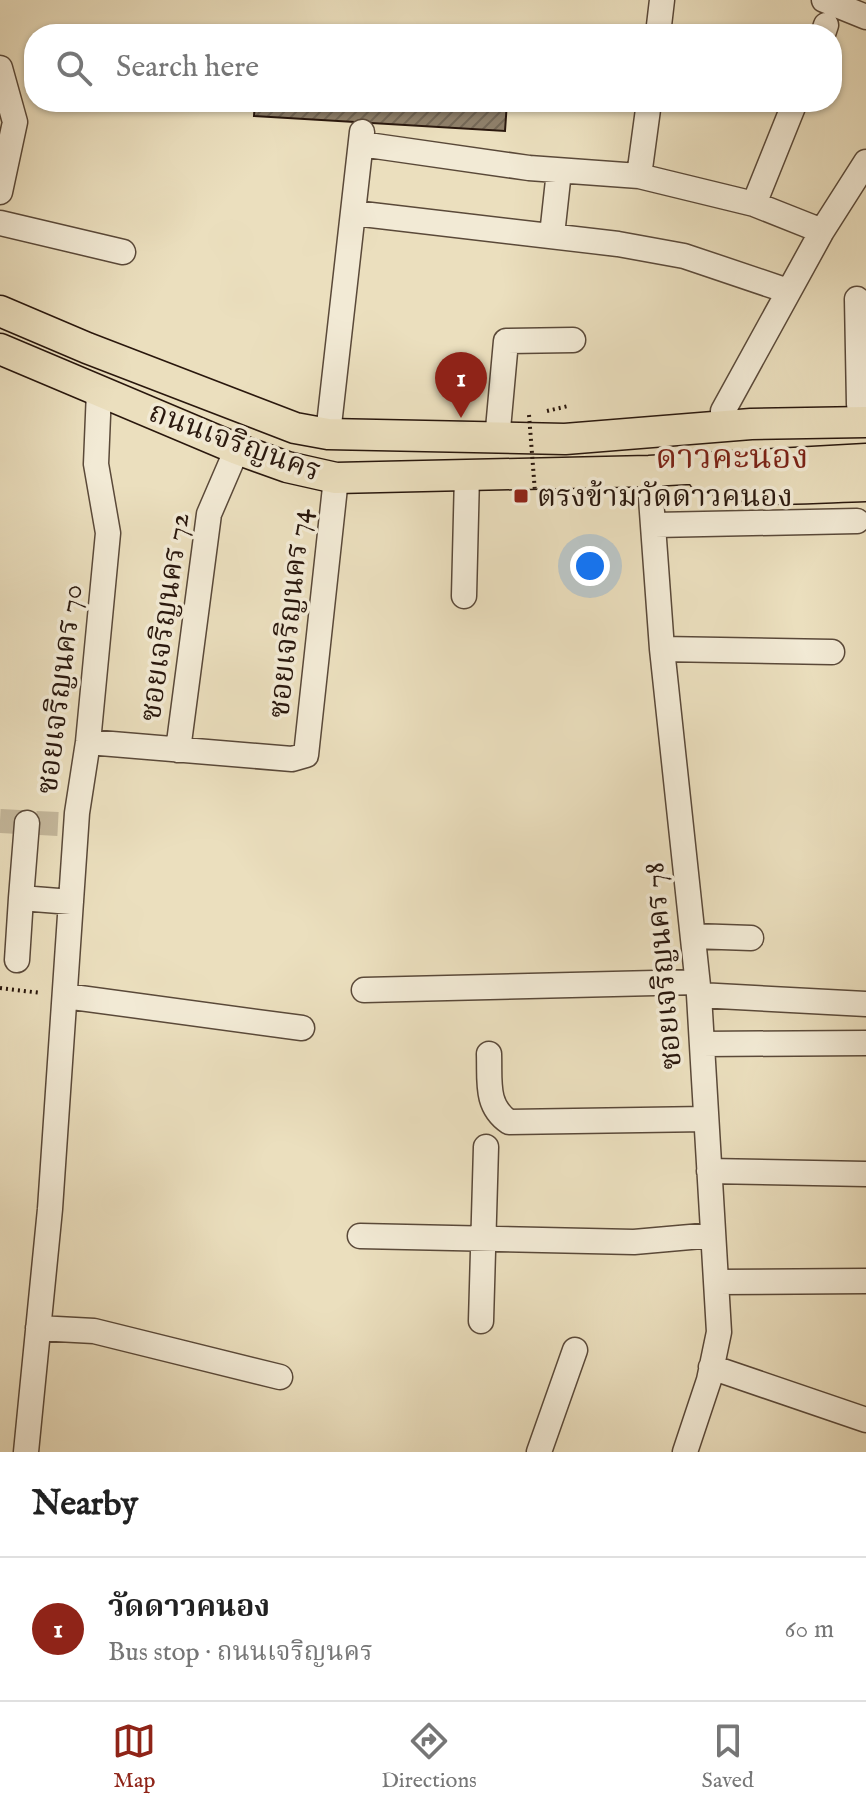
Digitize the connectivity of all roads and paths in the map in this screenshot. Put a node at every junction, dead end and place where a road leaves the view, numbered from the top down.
1 (662, 0) edge
2 (824, 0) edge
3 (866, 17) edge
4 (659, 24) edge
5 (0, 68) edge
6 (648, 112) edge
7 (791, 112) edge
8 (866, 162) edge
9 (559, 171) junction
10 (639, 176) junction
11 (0, 192) edge
12 (754, 204) junction
13 (354, 213) junction
14 (0, 223) edge
15 (822, 231) junction
16 (552, 235) junction
17 (123, 252) dead end
18 (788, 291) junction
19 (857, 299) dead end
20 (0, 311) edge
21 (573, 340) dead end
22 (0, 349) edge
23 (99, 391) junction
24 (864, 410) edge
25 (529, 415) dead end
26 (715, 419) junction
27 (328, 434) junction
28 (497, 440) junction
29 (237, 449) junction
30 (866, 459) edge
31 (687, 469) junction
32 (649, 471) junction
33 (467, 475) junction
34 (336, 478) junction
35 (866, 486) edge
36 (535, 492) dead end
37 (857, 521) dead end
38 (655, 525) junction
39 (464, 596) dead end
40 (662, 649) junction
41 (832, 652) dead end
42 (88, 742) junction
43 (178, 750) junction
44 (27, 823) dead end
45 (21, 898) junction
46 (71, 902) junction
47 (693, 936) junction
48 (751, 938) dead end
49 (17, 960) dead end
50 (0, 988) edge
51 (698, 989) junction
52 (364, 990) dead end
53 (65, 996) junction
54 (866, 1004) edge
55 (302, 1028) dead end
56 (866, 1043) edge
57 (702, 1044) junction
58 (489, 1054) dead end
59 (706, 1119) junction
60 (486, 1147) dead end
61 (709, 1171) junction
62 (866, 1174) edge
63 (713, 1235) junction
64 (360, 1236) dead end
65 (484, 1240) junction
66 (866, 1281) edge
67 (716, 1282) junction
68 (481, 1321) dead end
69 (38, 1328) junction
70 (575, 1350) dead end
71 (711, 1367) junction
72 (280, 1377) dead end
73 (866, 1420) edge
74 (26, 1452) edge
75 (539, 1452) edge
76 (685, 1452) edge

1 - 4 street
2 - 3 street
5 - 11 street
6 - 10 street
7 - 12 street
8 - 15 street
9 - 10 street
9 - 13 street
9 - 16 street
10 - 12 street
12 - 15 street
13 - 16 street
13 - 27 street
14 - 17 street
15 - 18 street
16 - 18 street
18 - 26 street
19 - 24 street
20 - 27 main road, ถนนเจริญนคร
21 - 28 street
22 - 23 main road, ถนนเจริญนคร
23 - 29 main road, ถนนเจริญนคร
23 - 42 street, ซอยเจริญนคร 70
24 - 26 main road
24 - 26 main road, ถนนเจริญนคร
25 - 36 path, bridge
26 - 28 main road, ถนนเจริญนคร
27 - 28 main road, ถนนเจริญนคร
29 - 34 main road, ถนนเจริญนคร
29 - 43 street, ซอยเจริญนคร 72
30 - 31 main road, ถนนเจริญนคร
31 - 32 main road, ถนนเจริญนคร
31 - 35 main road
32 - 33 main road, ถนนเจริญนคร
32 - 38 street, ซอยเจริญนคร 78
33 - 34 main road, ถนนเจริญนคร
33 - 39 street
34 - 43 street, ซอยเจริญนคร 74
37 - 38 street
38 - 40 street, ซอยเจริญนคร 78
40 - 41 street
40 - 47 street, ซอยเจริญนคร 78
42 - 43 street
42 - 46 street, ซอยเจริญนคร 70
44 - 45 street
45 - 46 street
45 - 49 street
46 - 53 street, ซอยเจริญนคร 70
47 - 48 street
47 - 51 street, ซอยเจริญนคร 78
50 - 53 path
51 - 52 street
51 - 54 street
51 - 57 street, ซอยเจริญนคร 78
53 - 55 street
53 - 69 street, ซอยเจริญนคร 70
56 - 57 street
57 - 59 street, ซอยเจริญนคร 78
58 - 59 street
59 - 61 street, ซอยเจริญนคร 78
60 - 65 street
61 - 62 street
61 - 63 street, ซอยเจริญนคร 78
63 - 65 street
63 - 67 street, ซอยเจริญนคร 78
64 - 65 street
65 - 68 street
66 - 67 street
67 - 71 street, ซอยเจริญนคร 78
69 - 72 street
69 - 74 street, ซอยเจริญนคร 70
70 - 75 street
71 - 73 street
71 - 76 street, ซอยเจริญนคร 78

